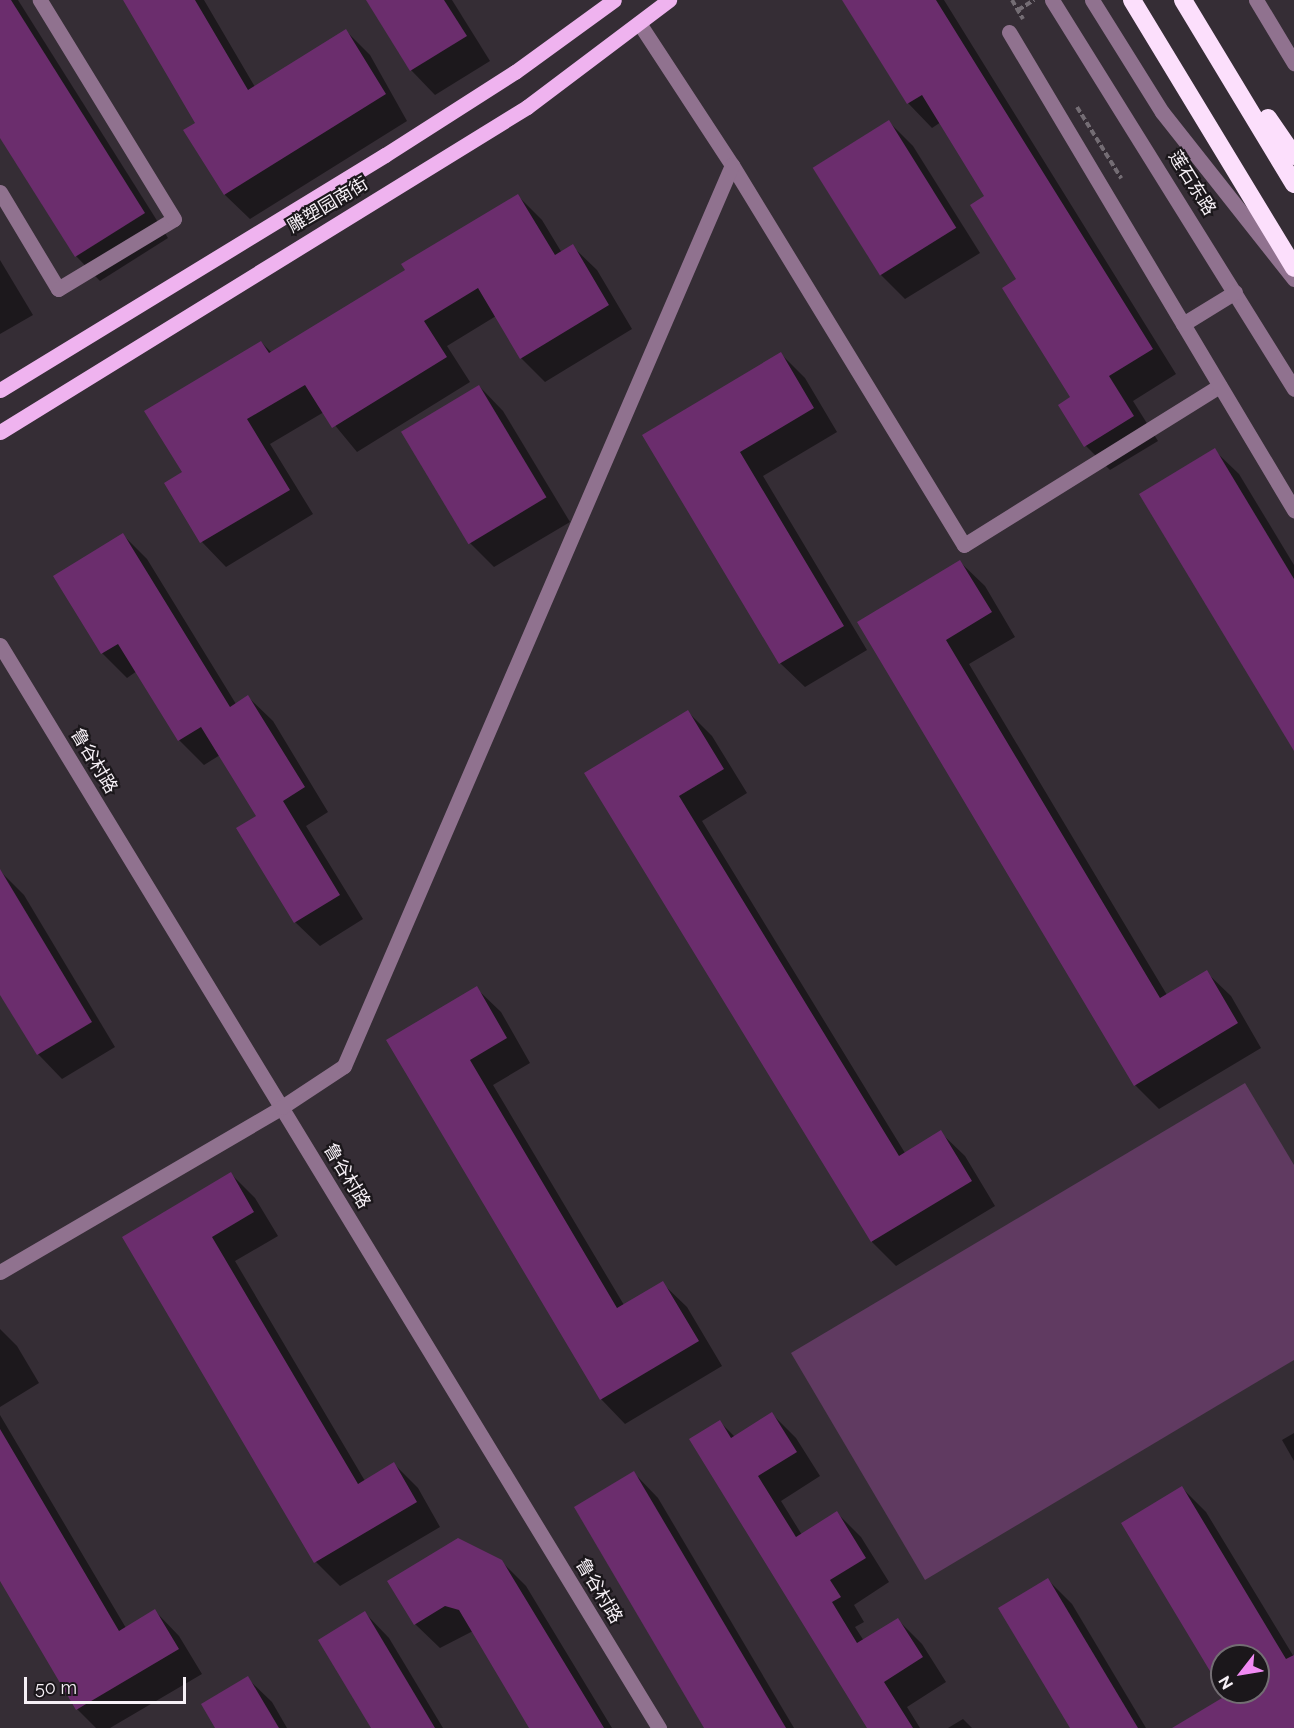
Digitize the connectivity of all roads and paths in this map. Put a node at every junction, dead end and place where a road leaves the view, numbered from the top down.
1 (40, 0) edge
2 (614, 0) edge
3 (669, 0) edge
4 (1034, 0) edge
5 (1052, 0) edge
6 (1092, 0) edge
7 (1132, 0) edge
8 (1184, 0) edge
9 (1256, 0) edge
10 (1018, 10) dead end
11 (639, 22) junction
12 (1009, 32) dead end
13 (1294, 63) edge
14 (1294, 156) edge
15 (732, 165) junction
16 (1294, 184) edge
17 (0, 192) edge
18 (1294, 268) edge
19 (1294, 279) edge
20 (1235, 292) junction
21 (1183, 324) junction
22 (1219, 386) junction
23 (1294, 389) edge
24 (0, 390) edge
25 (0, 432) edge
26 (1294, 510) edge
27 (0, 645) edge
28 (282, 1107) junction
29 (0, 1272) edge
30 (659, 1728) edge

1 - 17 street
2 - 24 main road, 雕塑园南街
3 - 11 main road, 雕塑园南街
4 - 10 path
5 - 20 street, 莲石东路
6 - 19 street
7 - 18 highway
8 - 14 highway
8 - 16 highway
9 - 13 street
11 - 15 street
11 - 25 main road, 雕塑园南街
12 - 21 street
15 - 22 street
15 - 28 street
20 - 21 street
20 - 23 street, 莲石东路
21 - 22 street
22 - 26 street
27 - 28 street, 鲁谷村路
28 - 29 street
28 - 30 street, 鲁谷村路

